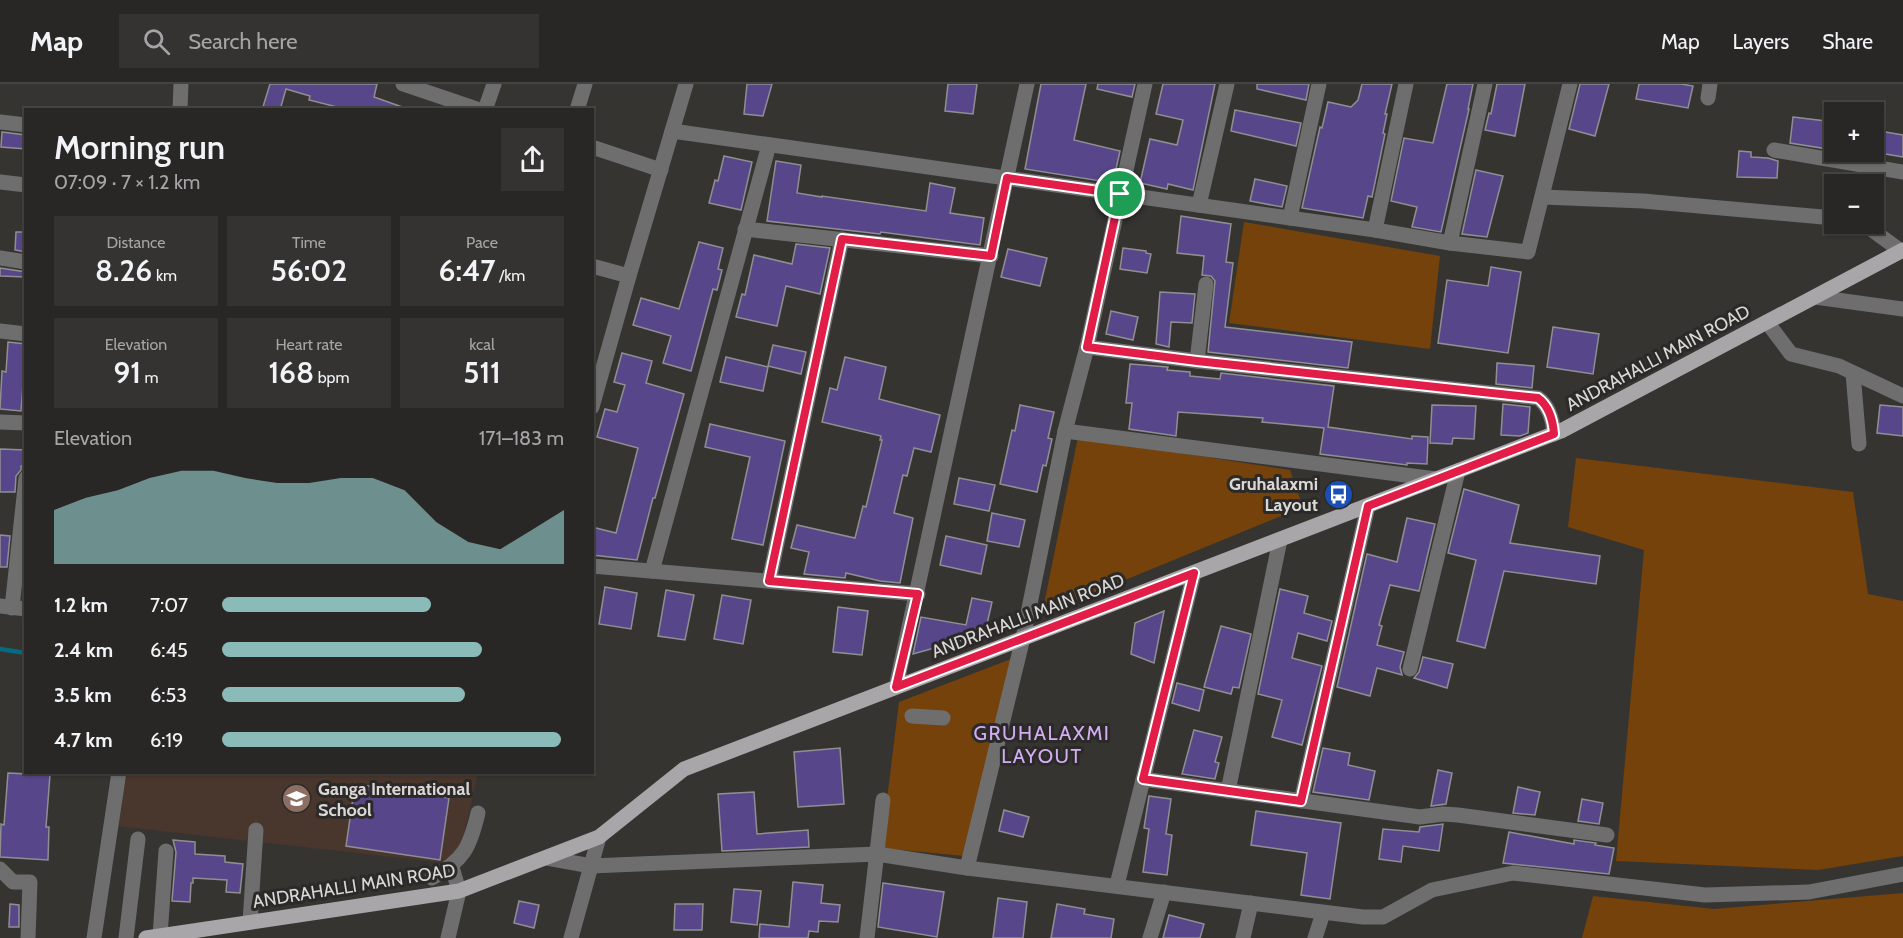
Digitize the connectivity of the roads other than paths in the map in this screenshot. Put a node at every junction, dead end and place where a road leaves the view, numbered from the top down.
1 (181, 84) edge
2 (494, 84) edge
3 (585, 84) edge
4 (686, 84) edge
5 (1027, 84) edge
6 (1145, 84) edge
7 (1227, 84) edge
8 (1319, 84) edge
9 (1406, 84) edge
10 (1485, 84) edge
11 (1570, 84) edge
12 (407, 85) edge
13 (180, 108) edge
14 (474, 108) edge
15 (486, 108) edge
16 (578, 108) edge
17 (0, 122) edge
18 (24, 125) edge
19 (672, 131) junction
20 (769, 145) junction
21 (594, 148) edge
22 (1774, 150) dead end
23 (661, 170) junction
24 (1903, 172) edge
25 (1007, 178) junction
26 (0, 182) edge
27 (24, 185) edge
28 (1120, 194) junction
29 (1542, 197) junction
30 (1198, 205) junction
31 (1824, 217) edge
32 (1290, 218) junction
33 (745, 229) junction
34 (1376, 230) junction
35 (1879, 234) edge
36 (842, 239) junction
37 (1450, 243) junction
38 (1902, 250) edge
39 (991, 256) junction
40 (0, 258) edge
41 (24, 262) edge
42 (594, 267) edge
43 (629, 276) junction
44 (1206, 284) dead end
45 (1815, 297) junction
46 (1903, 309) edge
47 (1767, 322) junction
48 (0, 331) edge
49 (24, 334) edge
50 (1087, 347) junction
51 (1197, 361) junction
52 (1853, 373) junction
53 (1903, 396) edge
54 (594, 400) edge
55 (0, 422) edge
56 (24, 423) edge
57 (1065, 431) junction
58 (1554, 434) junction
59 (1859, 444) dead end
60 (1458, 471) junction
61 (1436, 479) junction
62 (24, 497) edge
63 (1368, 506) junction
64 (1280, 540) junction
65 (594, 566) edge
66 (652, 571) junction
67 (1194, 573) junction
68 (769, 581) junction
69 (918, 594) junction
70 (12, 608) edge
71 (1023, 638) junction
72 (1410, 669) dead end
73 (896, 687) junction
74 (912, 716) dead end
75 (943, 718) dead end
76 (119, 774) edge
77 (1143, 779) junction
78 (1228, 791) junction
79 (883, 800) dead end
80 (1301, 801) junction
81 (478, 813) dead end
82 (256, 830) dead end
83 (1607, 835) dead end
84 (599, 837) junction
85 (138, 839) dead end
86 (166, 852) dead end
87 (877, 854) junction
88 (547, 858) junction
89 (591, 866) junction
90 (452, 867) junction
91 (967, 868) junction
92 (0, 869) edge
93 (1903, 874) edge
94 (432, 878) dead end
95 (1117, 885) junction
96 (459, 891) junction
97 (1164, 892) junction
98 (1251, 903) junction
99 (1323, 912) junction
100 (250, 922) junction
101 (153, 937) edge
102 (28, 938) edge
103 (94, 938) edge
104 (126, 938) edge
105 (448, 938) edge
106 (572, 938) edge
107 (867, 938) edge
108 (1150, 938) edge
109 (1243, 938) edge
110 (1315, 938) edge

1 - 13 street
2 - 15 street
3 - 16 street
4 - 19 street
5 - 25 street
6 - 28 street
7 - 30 street
8 - 32 street
9 - 34 street
10 - 37 street
11 - 29 street
12 - 14 street
17 - 18 street
19 - 20 street
19 - 23 street
20 - 25 street
20 - 33 street
21 - 23 street
22 - 24 street
23 - 43 street
25 - 28 street
25 - 39 street
26 - 27 street
28 - 30 street
28 - 50 street
29 - 31 street
29 - 37 street
30 - 32 street
32 - 34 street
33 - 36 street
33 - 66 street
34 - 37 street
35 - 38 street
36 - 39 street
36 - 68 street
38 - 45 main road, ANDRAHALLI MAIN ROAD
39 - 69 street
40 - 41 street
42 - 43 street
43 - 54 street
44 - 51 street
45 - 46 street
45 - 47 main road, ANDRAHALLI MAIN ROAD
47 - 52 street
47 - 58 main road, ANDRAHALLI MAIN ROAD
48 - 49 street
50 - 51 street
50 - 57 street
51 - 58 street
52 - 53 street
52 - 59 street
55 - 56 street
57 - 61 street
57 - 71 street
58 - 60 main road, ANDRAHALLI MAIN ROAD
60 - 61 main road, ANDRAHALLI MAIN ROAD
60 - 72 street
61 - 63 main road, ANDRAHALLI MAIN ROAD
62 - 70 street
63 - 64 main road, ANDRAHALLI MAIN ROAD
63 - 80 street
64 - 67 main road, ANDRAHALLI MAIN ROAD
64 - 78 street
65 - 66 street
66 - 68 street
67 - 71 main road, ANDRAHALLI MAIN ROAD
67 - 77 street
68 - 69 street
69 - 73 street
71 - 73 main road, ANDRAHALLI MAIN ROAD
71 - 91 street
73 - 84 main road, ANDRAHALLI MAIN ROAD
74 - 75 street
76 - 103 street
77 - 78 street
77 - 95 street
78 - 80 street
79 - 87 street
80 - 83 street
81 - 90 street
82 - 100 street
84 - 88 main road, ANDRAHALLI MAIN ROAD
84 - 89 street
85 - 104 street
86 - 101 street
87 - 89 street
87 - 91 street
87 - 107 street
88 - 89 street
88 - 96 main road, ANDRAHALLI MAIN ROAD
89 - 106 street
90 - 94 street
90 - 96 street
91 - 95 street
92 - 102 street
93 - 99 street
95 - 97 street
96 - 100 main road, ANDRAHALLI MAIN ROAD
96 - 105 street
97 - 98 street
97 - 108 street
98 - 99 street
98 - 109 street
99 - 110 street
100 - 101 main road, ANDRAHALLI MAIN ROAD

